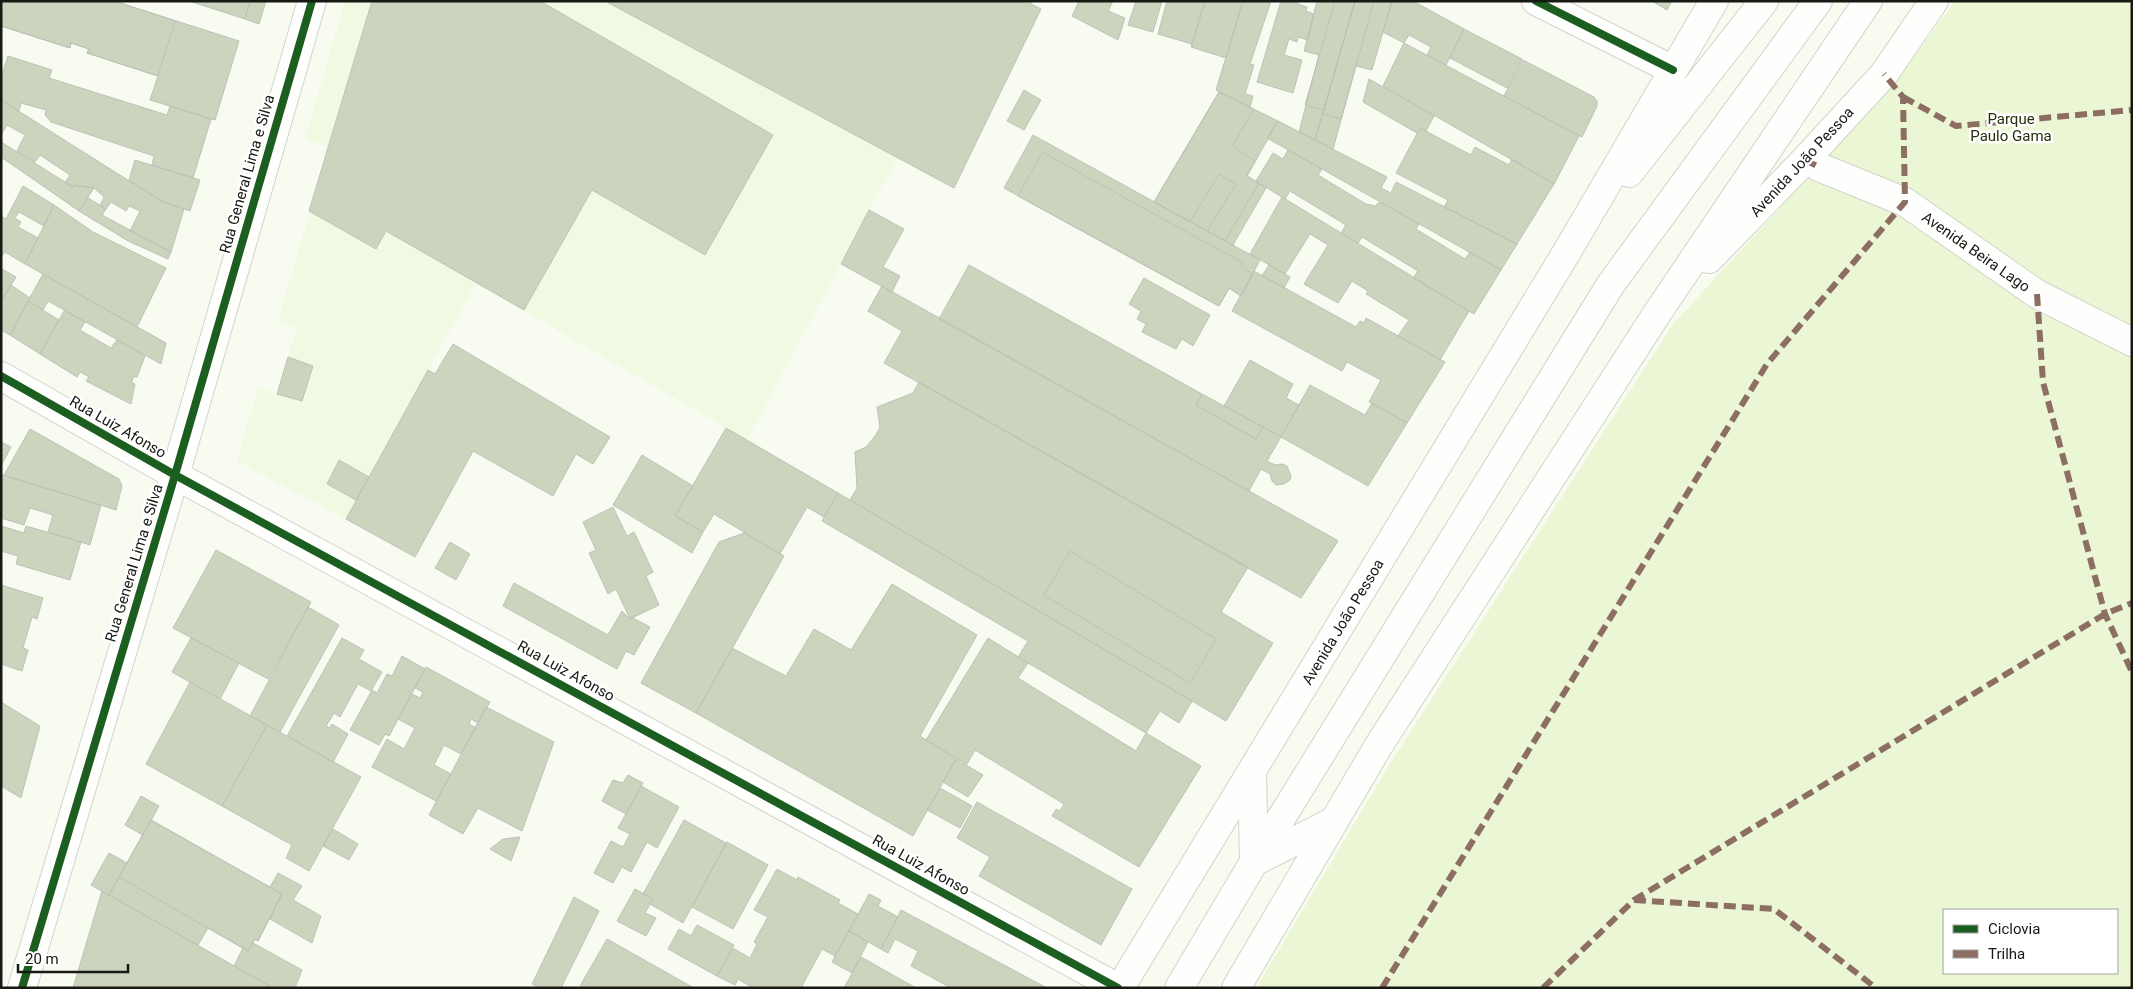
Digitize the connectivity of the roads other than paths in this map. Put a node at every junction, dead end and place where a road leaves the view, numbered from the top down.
1 (312, 1) edge
2 (1536, 1) edge
3 (1714, 1) edge
4 (1764, 1) edge
5 (1818, 1) edge
6 (1934, 1) edge
7 (1866, 4) edge
8 (1673, 70) junction
9 (1819, 167) dead end
10 (1565, 255) junction
11 (1658, 312) junction
12 (2132, 342) edge
13 (1, 376) edge
14 (175, 475) junction
15 (1252, 772) junction
16 (1334, 821) junction
17 (1254, 862) junction
18 (22, 988) edge
19 (1119, 988) edge
20 (1179, 988) edge
21 (1236, 988) edge

1 - 14 main road, Rua General Lima e Silva
2 - 8 main road
3 - 8 main road, Avenida João Pessoa
4 - 10 main road, Avenida João Pessoa
5 - 17 main road
6 - 11 main road, Avenida João Pessoa
7 - 11 main road, Avenida João Pessoa
8 - 10 main road, Avenida João Pessoa
9 - 12 main road, Avenida Beira Lago
10 - 15 main road, Avenida João Pessoa
11 - 16 main road, Avenida João Pessoa
13 - 14 main road, Rua Luiz Afonso
14 - 18 main road, Rua General Lima e Silva
14 - 19 main road, Rua Luiz Afonso
15 - 17 main road
15 - 19 main road, Avenida João Pessoa
16 - 17 main road
16 - 21 main road, Avenida João Pessoa
17 - 20 main road

